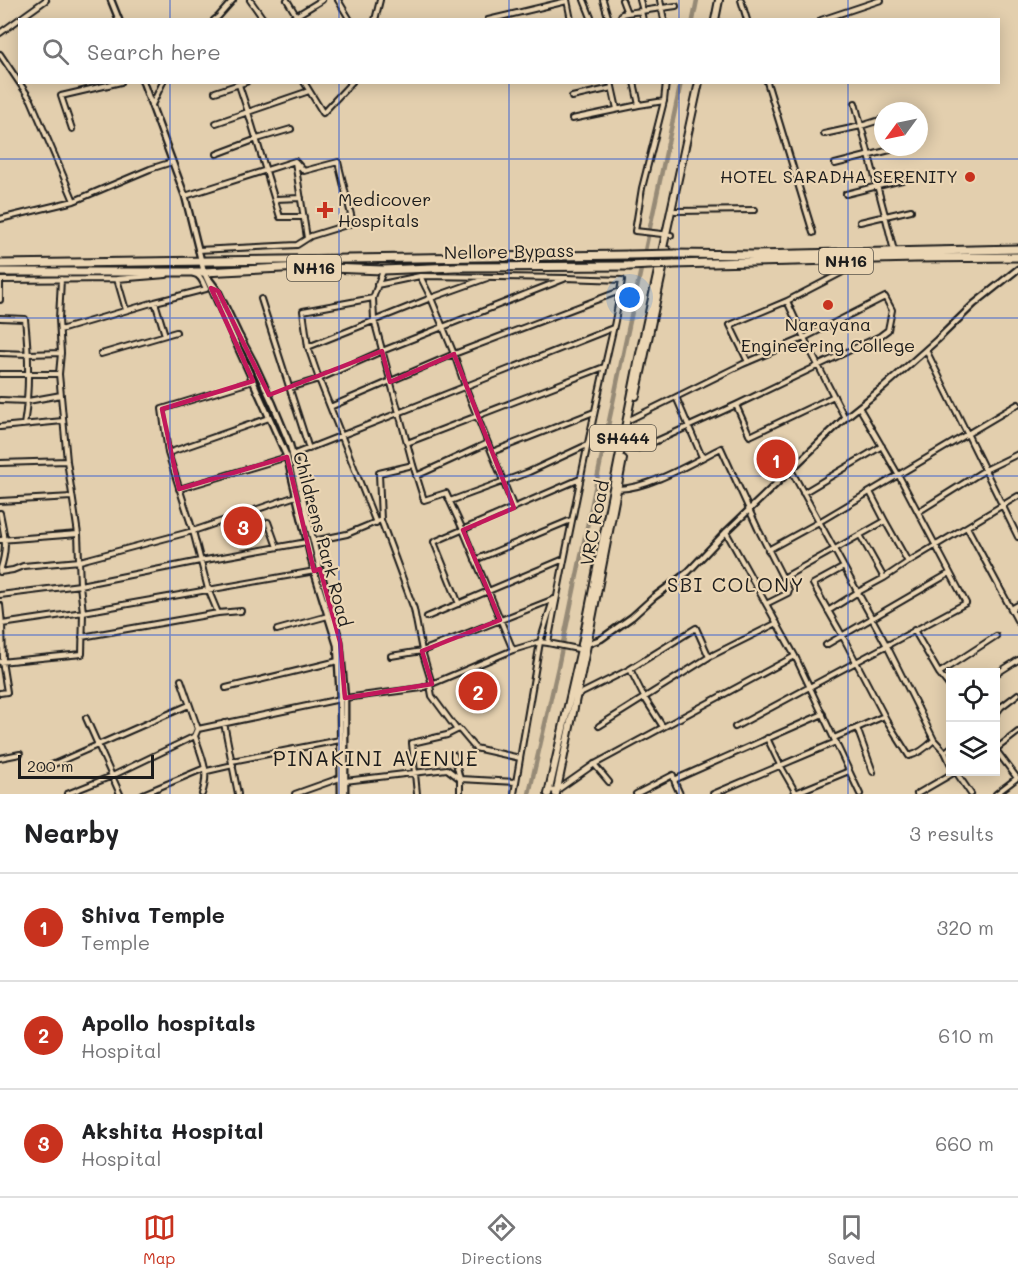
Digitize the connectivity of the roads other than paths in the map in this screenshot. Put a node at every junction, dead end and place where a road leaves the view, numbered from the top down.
1 (46, 0) edge
2 (111, 0) edge
3 (233, 0) edge
4 (250, 0) edge
5 (287, 0) edge
6 (322, 0) edge
7 (338, 0) edge
8 (380, 0) edge
9 (567, 0) edge
10 (585, 0) edge
11 (603, 0) edge
12 (622, 0) edge
13 (640, 0) edge
14 (660, 0) edge
15 (717, 0) edge
16 (741, 0) edge
17 (881, 0) edge
18 (676, 6) dead end
19 (662, 7) junction
20 (642, 11) junction
21 (627, 13) junction
22 (296, 15) junction
23 (21, 18) edge
24 (118, 18) edge
25 (217, 18) edge
26 (263, 18) edge
27 (291, 18) edge
28 (349, 18) edge
29 (376, 18) edge
30 (496, 18) edge
31 (571, 18) edge
32 (591, 18) edge
33 (608, 18) edge
34 (620, 18) edge
35 (643, 18) edge
36 (664, 18) edge
37 (713, 18) edge
38 (746, 18) edge
39 (827, 18) edge
40 (18, 20) edge
41 (0, 33) edge
42 (0, 54) edge
43 (18, 81) edge
44 (20, 84) edge
45 (112, 84) edge
46 (144, 84) edge
47 (162, 84) edge
48 (305, 84) edge
49 (350, 84) edge
50 (634, 84) edge
51 (666, 84) edge
52 (700, 84) edge
53 (700, 84) edge
54 (767, 84) edge
55 (239, 85) joint
56 (611, 85) edge
57 (309, 91) junction
58 (215, 92) dead end
59 (572, 97) dead end
60 (664, 101) junction
61 (855, 104) dead end
62 (639, 105) junction
63 (151, 106) junction
64 (617, 110) junction
65 (248, 112) junction
66 (572, 119) dead end
67 (874, 122) edge
68 (216, 123) dead end
69 (861, 126) junction
70 (72, 129) dead end
71 (291, 129) dead end
72 (824, 134) dead end
73 (257, 139) junction
74 (216, 154) dead end
75 (874, 154) edge
76 (869, 155) junction
77 (295, 161) junction
78 (172, 162) junction
79 (835, 164) dead end
80 (267, 171) junction
81 (902, 180) dead end
82 (877, 186) junction
83 (846, 194) dead end
84 (185, 196) junction
85 (275, 198) junction
86 (301, 198) junction
87 (74, 201) junction
88 (755, 210) dead end
89 (911, 210) dead end
90 (675, 211) junction
91 (885, 215) junction
92 (304, 217) junction
93 (0, 219) edge
94 (860, 222) dead end
95 (813, 233) dead end
96 (669, 235) junction
97 (307, 238) junction
98 (1018, 249) edge
99 (198, 250) junction
100 (894, 251) junction
101 (1018, 257) edge
102 (201, 262) junction
103 (0, 264) edge
104 (1018, 269) edge
105 (383, 270) junction
106 (0, 272) edge
107 (204, 272) junction
108 (841, 273) dead end
109 (420, 276) junction
110 (490, 277) junction
111 (566, 278) junction
112 (61, 279) junction
113 (117, 279) junction
114 (0, 280) edge
115 (378, 285) junction
116 (211, 288) junction
117 (620, 291) junction
118 (373, 298) junction
119 (431, 298) junction
120 (261, 299) dead end
121 (0, 300) edge
122 (787, 301) junction
123 (155, 302) junction
124 (126, 310) junction
125 (0, 318) edge
126 (374, 320) junction
127 (442, 327) junction
128 (614, 327) junction
129 (60, 330) junction
130 (176, 332) dead end
131 (165, 335) junction
132 (804, 338) junction
133 (308, 347) junction
134 (926, 350) junction
135 (382, 351) junction
136 (0, 353) edge
137 (61, 353) junction
138 (29, 354) junction
139 (100, 354) dead end
140 (454, 354) junction
141 (748, 362) junction
142 (818, 365) junction
143 (604, 367) junction
144 (29, 373) junction
145 (0, 374) edge
146 (59, 374) junction
147 (319, 379) junction
148 (253, 381) junction
149 (390, 382) junction
150 (465, 386) junction
151 (289, 388) junction
152 (61, 395) junction
153 (834, 396) junction
154 (676, 397) junction
155 (0, 400) edge
156 (28, 401) junction
157 (1018, 404) edge
158 (736, 405) junction
159 (330, 407) junction
160 (859, 407) junction
161 (398, 412) junction
162 (594, 412) junction
163 (477, 416) junction
164 (269, 418) junction
165 (845, 418) junction
166 (631, 419) junction
167 (63, 421) junction
168 (24, 425) junction
169 (689, 425) junction
170 (0, 427) edge
171 (967, 433) junction
172 (342, 437) junction
173 (406, 443) junction
174 (488, 443) junction
175 (587, 445) junction
176 (882, 446) junction
177 (625, 448) junction
178 (309, 449) junction
179 (491, 452) junction
180 (168, 453) junction
181 (1018, 454) edge
182 (290, 456) junction
183 (702, 457) junction
184 (67, 462) junction
185 (0, 463) edge
186 (413, 465) junction
187 (791, 470) junction
188 (985, 470) junction
189 (416, 476) junction
190 (899, 476) junction
191 (580, 479) junction
192 (502, 480) junction
193 (615, 488) junction
194 (179, 489) junction
195 (870, 492) junction
196 (803, 493) junction
197 (296, 496) junction
198 (1018, 496) edge
199 (72, 498) junction
200 (0, 501) edge
201 (450, 501) junction
202 (1003, 505) junction
203 (514, 508) junction
204 (749, 510) junction
205 (918, 512) junction
206 (0, 513) edge
207 (381, 520) junction
208 (572, 520) junction
209 (885, 521) junction
210 (268, 522) dead end
211 (819, 522) junction
212 (376, 523) junction
213 (967, 527) junction
214 (463, 530) junction
215 (193, 531) junction
216 (726, 532) junction
217 (78, 534) junction
218 (860, 535) junction
219 (1018, 537) edge
220 (3, 540) edge
221 (310, 541) junction
222 (936, 545) junction
223 (277, 547) junction
224 (834, 549) junction
225 (768, 550) junction
226 (564, 559) junction
227 (475, 560) junction
228 (80, 561) junction
229 (200, 561) junction
230 (908, 562) junction
231 (844, 567) junction
232 (320, 569) junction
233 (314, 571) junction
234 (0, 572) edge
235 (950, 573) junction
236 (783, 578) junction
237 (884, 578) junction
238 (80, 585) junction
239 (208, 589) junction
240 (488, 592) junction
241 (858, 592) junction
242 (0, 596) edge
243 (555, 599) junction
244 (459, 604) junction
245 (766, 604) junction
246 (1018, 604) edge
247 (0, 605) edge
248 (1011, 609) junction
249 (241, 611) dead end
250 (828, 611) junction
251 (83, 612) junction
252 (218, 613) junction
253 (328, 616) junction
254 (427, 617) dead end
255 (872, 618) junction
256 (500, 620) junction
257 (1018, 622) edge
258 (2, 624) junction
259 (777, 624) junction
260 (277, 630) dead end
261 (914, 630) junction
262 (842, 635) junction
263 (996, 636) dead end
264 (81, 638) junction
265 (540, 642) junction
266 (551, 644) junction
267 (826, 645) dead end
268 (887, 646) junction
269 (585, 648) junction
270 (513, 650) junction
271 (422, 651) junction
272 (391, 656) dead end
273 (795, 656) junction
274 (709, 657) junction
275 (1018, 660) edge
276 (338, 661) junction
277 (1, 662) edge
278 (857, 662) junction
279 (630, 669) junction
280 (1000, 671) edge
281 (939, 673) junction
282 (181, 680) dead end
283 (946, 681) edge
284 (431, 684) junction
285 (809, 687) junction
286 (226, 688) dead end
287 (0, 693) edge
288 (1018, 694) edge
289 (576, 696) junction
290 (644, 697) junction
291 (342, 698) junction
292 (189, 705) junction
293 (1000, 708) edge
294 (823, 714) junction
295 (882, 717) dead end
296 (86, 718) dead end
297 (224, 723) junction
298 (599, 726) dead end
299 (735, 727) dead end
300 (663, 728) junction
301 (858, 728) junction
302 (198, 729) junction
303 (457, 730) junction
304 (1018, 732) edge
305 (195, 736) junction
306 (767, 738) junction
307 (340, 740) junction
308 (835, 740) junction
309 (934, 740) junction
310 (98, 746) junction
311 (1000, 747) edge
312 (342, 752) junction
313 (945, 752) edge
314 (20, 754) dead end
315 (454, 755) dead end
316 (1000, 755) edge
317 (0, 758) edge
318 (520, 758) junction
319 (232, 763) junction
320 (594, 764) junction
321 (780, 765) junction
322 (45, 768) dead end
323 (206, 769) junction
324 (849, 771) junction
325 (873, 772) dead end
326 (415, 773) junction
327 (112, 776) junction
328 (947, 776) edge
329 (958, 776) edge
330 (1018, 778) edge
331 (342, 779) junction
332 (459, 779) junction
333 (674, 780) junction
334 (516, 782) junction
335 (609, 782) dead end
336 (552, 792) edge
337 (794, 793) edge
338 (67, 794) edge
339 (120, 794) edge
340 (143, 794) edge
341 (202, 794) edge
342 (238, 794) edge
343 (295, 794) edge
344 (343, 794) edge
345 (417, 794) edge
346 (460, 794) edge
347 (514, 794) edge
348 (636, 794) edge
349 (680, 794) edge
350 (713, 794) edge
351 (861, 794) edge
352 (917, 794) edge
353 (970, 794) edge
354 (996, 794) edge

1 - 23 street
2 - 24 street
3 - 25 street
4 - 26 street
5 - 22 street
6 - 22 street
7 - 28 street
8 - 29 street
9 - 30 street
9 - 31 street
10 - 32 street
11 - 33 street
12 - 21 street
13 - 20 street
14 - 19 street
15 - 37 main road
16 - 38 street
17 - 39 street
18 - 19 street
19 - 20 street
19 - 36 street
20 - 21 street
20 - 35 street
21 - 34 street
22 - 27 street
40 - 41 street
42 - 43 street
44 - 87 street
45 - 70 street
46 - 63 street, Childrens Park Road
47 - 63 street
48 - 57 street
49 - 57 street
50 - 62 street
51 - 60 street
52 - 90 main road, VRC Road / SH444
53 - 96 main road, SH444
54 - 95 street
55 - 58 street
55 - 65 street
56 - 59 street
56 - 64 street
57 - 65 street
60 - 62 street
60 - 96 street
61 - 69 street
62 - 64 street
63 - 78 street, Childrens Park Road
64 - 66 street
65 - 68 street
65 - 73 street
67 - 69 street
69 - 72 street
69 - 76 street
71 - 73 street
73 - 74 street
73 - 80 street
75 - 76 street
76 - 79 street
76 - 82 street
77 - 80 street
77 - 86 street
77 - 97 street
78 - 84 street, Childrens Park Road
78 - 87 street
80 - 84 street
80 - 85 street
81 - 82 street
82 - 83 street
82 - 91 street
84 - 99 street, Childrens Park Road
85 - 86 street
85 - 92 street
86 - 92 street
87 - 93 street
88 - 90 street
89 - 91 street
90 - 96 main road, VRC Road / SH444
91 - 94 street
91 - 100 street
92 - 97 street
96 - 166 main road, VRC Road / SH444
96 - 193 main road, SH444
97 - 99 street
98 - 100 highway, Nellore Bypass / NH16
99 - 102 street, Childrens Park Road
100 - 102 highway, Nellore Bypass / NH16, bridge
101 - 105 highway, Nellore Bypass / NH16, bridge
102 - 103 highway, Nellore Bypass / NH16
102 - 107 street, Childrens Park Road
104 - 134 street
105 - 107 highway, Nellore Bypass / NH16
105 - 115 street
106 - 107 highway, Nellore Bypass / NH16
107 - 116 street, Childrens Park Road
108 - 122 street
109 - 110 street
109 - 115 street
109 - 119 street
110 - 111 street
110 - 119 street
111 - 117 street
111 - 127 street
112 - 113 street
112 - 114 street
112 - 129 street
113 - 116 street
113 - 124 street
114 - 121 street
115 - 118 street
116 - 123 street
116 - 148 street, Childrens Park Road
116 - 182 street, Childrens Park Road
117 - 128 street
117 - 140 street
118 - 126 street
118 - 133 street
119 - 126 street
119 - 127 street
120 - 151 street
122 - 132 street
122 - 141 street
123 - 124 street
123 - 131 street
124 - 129 street
125 - 138 street
126 - 133 street
126 - 135 street
127 - 135 street
127 - 140 street
128 - 143 street
128 - 150 street
129 - 137 street
130 - 131 street
131 - 139 street
132 - 141 street
132 - 142 street
132 - 142 street
133 - 147 street
134 - 160 street
134 - 171 street
135 - 147 street
135 - 149 street
136 - 138 street
137 - 138 street
137 - 146 street
138 - 144 street
140 - 149 street
140 - 150 street
141 - 154 street
142 - 153 street
142 - 158 street
143 - 162 street
143 - 163 street
144 - 145 street
144 - 146 street
144 - 156 street
146 - 152 street
147 - 151 street
147 - 159 street
148 - 164 street, Childrens Park Road
148 - 180 street
149 - 159 street
149 - 161 street
150 - 161 street
150 - 163 street
151 - 178 street
152 - 156 street
152 - 167 street
153 - 158 street
153 - 165 street
154 - 166 street
154 - 169 street
155 - 156 street
156 - 168 street
157 - 171 street
158 - 169 street
159 - 172 street
160 - 165 street
160 - 176 street
161 - 172 street
161 - 173 street
162 - 175 street
162 - 179 street
163 - 173 street
163 - 174 street
164 - 180 street
164 - 182 street, Childrens Park Road
165 - 187 street
166 - 177 main road, VRC Road / SH444
167 - 168 street
167 - 184 street
168 - 170 street
169 - 177 street
169 - 183 street
171 - 188 street
171 - 190 street
172 - 178 street
172 - 212 street
173 - 186 street
174 - 179 street
174 - 189 street
175 - 191 street
175 - 192 street
176 - 190 street
176 - 196 street
177 - 193 main road, VRC Road / SH444
178 - 182 street
179 - 192 street
180 - 194 street
181 - 188 street
182 - 194 street
182 - 197 street, Childrens Park Road
182 - 221 street, Childrens Park Road
183 - 193 street
183 - 204 street
184 - 185 street
184 - 199 street
186 - 189 street
186 - 207 street
187 - 196 street
187 - 204 street
188 - 202 street
188 - 205 street
189 - 201 street
190 - 195 street
190 - 205 street
191 - 203 street
191 - 208 street
192 - 201 street
192 - 203 street
193 - 269 main road, VRC Road / SH444
194 - 215 street
195 - 209 street
195 - 211 street
196 - 211 street
197 - 215 street
197 - 221 street, Childrens Park Road
198 - 202 street
199 - 200 street
199 - 217 street
201 - 214 street
202 - 213 street
202 - 219 street
203 - 214 street
204 - 216 street
204 - 225 street
205 - 222 street
206 - 220 street
207 - 212 street
207 - 271 street
208 - 226 street
208 - 227 street
209 - 218 street
209 - 230 street
210 - 223 street
211 - 224 street
211 - 225 street
212 - 221 street
213 - 222 street
213 - 248 street
214 - 227 street
214 - 244 street
215 - 228 street
215 - 229 street
216 - 245 street
216 - 269 street
217 - 220 street
217 - 228 street
218 - 224 street
218 - 237 street
220 - 234 street
221 - 223 street
221 - 232 street, Childrens Park Road
221 - 233 street, Childrens Park Road
222 - 230 street
222 - 235 street
223 - 229 street
224 - 231 street
224 - 236 street
225 - 236 street
226 - 240 street
226 - 243 street
227 - 240 street
228 - 234 street
228 - 238 street
229 - 238 street
229 - 239 street
230 - 237 street
231 - 241 street
231 - 250 street
232 - 233 street
232 - 291 street, Childrens Park Road
233 - 239 street
233 - 253 street, Childrens Park Road
235 - 255 street
235 - 261 street
236 - 245 street
237 - 241 street
238 - 242 street
238 - 251 street
239 - 251 street
239 - 252 street
240 - 244 street
240 - 256 street
241 - 250 street
241 - 255 street
243 - 256 street
243 - 265 street
243 - 266 street
244 - 254 street
245 - 259 street
246 - 248 street
247 - 258 street
248 - 257 street
249 - 252 street
250 - 262 street
251 - 258 street
251 - 264 street
252 - 264 street
253 - 260 street
253 - 276 street, Childrens Park Road
255 - 262 street
255 - 268 street
256 - 270 street
256 - 271 street
258 - 277 street
259 - 273 street
259 - 274 street
261 - 268 street
261 - 281 street
262 - 267 street
262 - 278 street
263 - 281 street
264 - 277 street
265 - 266 street
265 - 270 street
265 - 318 street
266 - 269 street
268 - 278 street
268 - 309 street
269 - 289 main road, VRC Road / SH444
269 - 336 main road, SH444
270 - 284 street
271 - 272 street
271 - 284 street
273 - 285 street
273 - 300 street
274 - 279 street
274 - 290 street
275 - 280 street
276 - 286 street
276 - 291 street, Childrens Park Road
277 - 287 street
278 - 285 street
278 - 309 street
279 - 289 street
279 - 290 street
281 - 283 street
282 - 292 street
284 - 291 street
284 - 303 street
285 - 294 street
285 - 299 street
288 - 293 street
289 - 336 main road, VRC Road / SH444
290 - 298 street
290 - 300 street
291 - 297 street
291 - 307 street, Childrens Park Road
291 - 312 street, Childrens Park Road
292 - 302 street
292 - 310 street
294 - 306 street
294 - 308 street
295 - 301 street
296 - 310 street
297 - 302 street
297 - 319 street
300 - 320 street
301 - 308 street
301 - 325 street
302 - 305 street
303 - 318 street
303 - 326 street
304 - 311 street
305 - 323 street
305 - 327 street
306 - 321 street
306 - 333 street
307 - 312 street, Childrens Park Road
307 - 319 street
308 - 321 street
308 - 324 street
309 - 313 street
310 - 322 street
310 - 327 street
312 - 331 street, Childrens Park Road
312 - 331 street, Childrens Park Road
314 - 317 street
315 - 332 street
316 - 330 street
318 - 334 street
319 - 323 street
319 - 342 street
320 - 335 street
320 - 336 street
321 - 337 street
321 - 350 street
323 - 340 street
323 - 341 street
324 - 337 street
324 - 351 street
326 - 331 street
326 - 332 street
326 - 345 street
327 - 338 street
327 - 339 street
328 - 352 street
329 - 353 street
330 - 354 street
331 - 343 street
331 - 344 street
332 - 334 street
332 - 346 street
333 - 348 street
333 - 349 street
334 - 347 street

